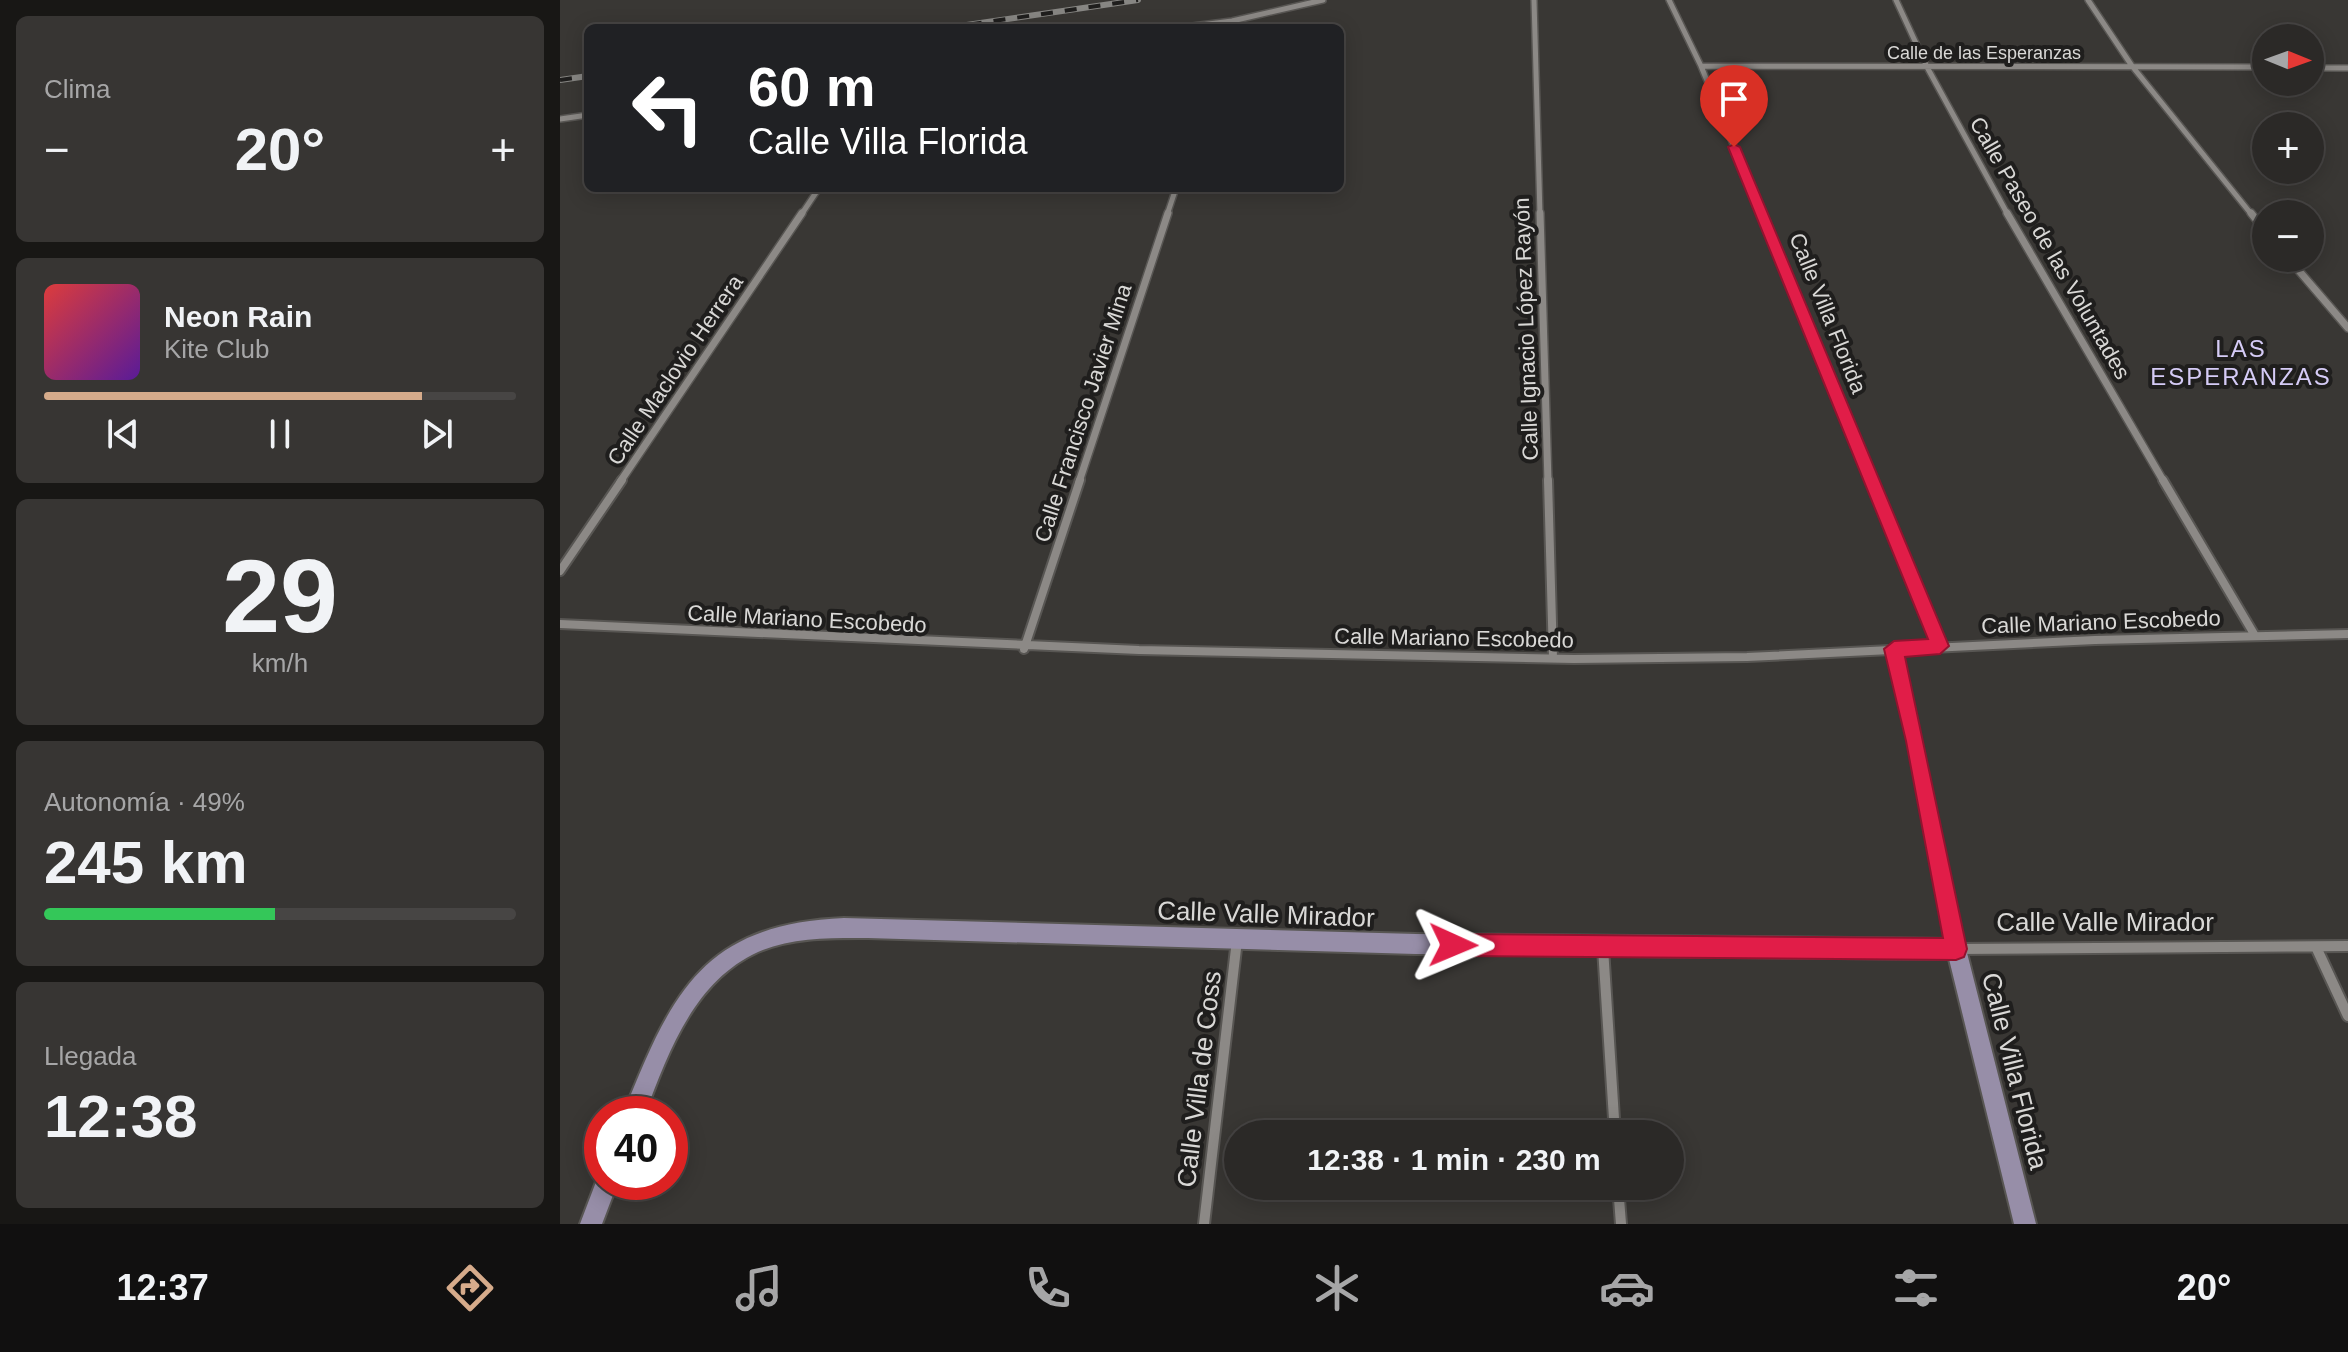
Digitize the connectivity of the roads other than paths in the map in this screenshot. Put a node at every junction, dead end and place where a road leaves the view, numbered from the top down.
1 (1323, 0) edge
2 (1534, 0) edge
3 (1669, 0) edge
4 (1896, 0) edge
5 (2088, 0) edge
6 (1232, 21) junction
7 (1208, 24) edge
8 (1231, 24) edge
9 (1701, 66) junction
10 (2132, 66) junction
11 (1927, 67) junction
12 (2252, 67) edge
13 (2324, 68) edge
14 (2348, 68) edge
15 (584, 116) edge
16 (560, 119) edge
17 (816, 192) edge
18 (1175, 192) edge
19 (2252, 215) edge
20 (2300, 272) edge
21 (2348, 328) edge
22 (560, 571) edge
23 (560, 624) edge
24 (2254, 634) junction
25 (2348, 634) edge
26 (1940, 646) junction
27 (1024, 649) junction
28 (1894, 649) junction
29 (1553, 658) junction
30 (1237, 939) junction
31 (2348, 946) edge
32 (1603, 947) junction
33 (2316, 947) junction
34 (1956, 949) junction
35 (2348, 1016) edge
36 (642, 1096) edge
37 (1614, 1120) edge
38 (600, 1200) edge
39 (1619, 1200) edge
40 (591, 1224) edge
41 (1204, 1224) edge
42 (1621, 1224) edge
43 (2025, 1224) edge

1 - 6 street
2 - 29 street, Calle Ignacio López Rayón
3 - 9 street, Calle Villa Florida
4 - 11 street, Calle Paseo de las Voluntades
5 - 10 street
6 - 7 street
6 - 8 street
9 - 11 street, Calle de las Esperanzas
9 - 26 street, Calle Villa Florida
10 - 11 street, Calle de las Esperanzas
10 - 12 street, Calle de las Esperanzas
10 - 19 street
11 - 24 street, Calle Paseo de las Voluntades
13 - 14 street
15 - 16 street
17 - 22 street, Calle Maclovio Herrera
18 - 27 street, Calle Francisco Javier Mina
20 - 21 street
23 - 27 street, Calle Mariano Escobedo
24 - 25 street, Calle Mariano Escobedo
24 - 26 street, Calle Mariano Escobedo
26 - 28 street, Calle Mariano Escobedo
27 - 29 street, Calle Mariano Escobedo
28 - 29 street, Calle Mariano Escobedo
28 - 34 street, Calle Villa Florida
30 - 32 street, Calle Valle Mirador
30 - 36 street, Calle Valle Mirador
30 - 41 street, Calle Villa de Coss
31 - 33 street, Calle Valle Mirador
32 - 34 street, Calle Valle Mirador
32 - 37 street
33 - 34 street, Calle Valle Mirador
33 - 35 street
34 - 43 street, Calle Villa Florida
38 - 40 street
39 - 42 street

